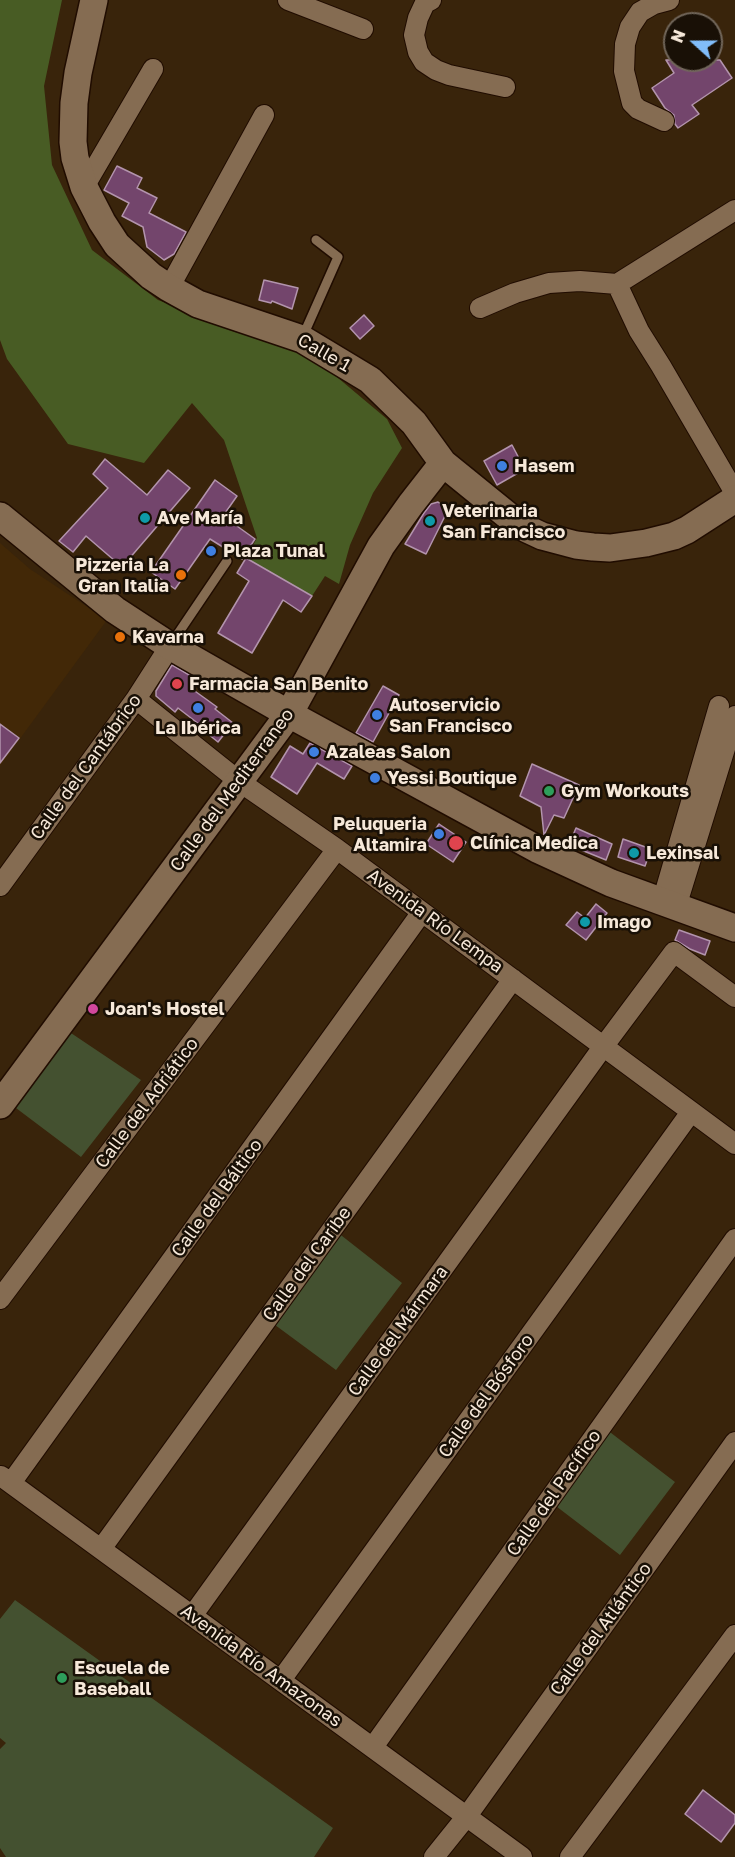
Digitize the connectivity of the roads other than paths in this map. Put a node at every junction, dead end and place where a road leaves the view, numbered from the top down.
1 (93, 0) edge
2 (288, 0) edge
3 (431, 0) edge
4 (669, 0) edge
5 (363, 29) dead end
6 (153, 69) dead end
7 (505, 87) dead end
8 (264, 115) dead end
9 (664, 121) dead end
10 (84, 187) junction
11 (735, 210) edge
12 (316, 240) dead end
13 (617, 284) junction
14 (169, 288) junction
15 (480, 308) dead end
16 (302, 339) junction
17 (443, 463) junction
18 (735, 493) edge
19 (735, 499) edge
20 (0, 516) edge
21 (226, 561) dead end
22 (170, 646) junction
23 (136, 699) junction
24 (727, 711) edge
25 (289, 714) junction
26 (240, 782) junction
27 (337, 849) junction
28 (0, 886) edge
29 (671, 899) junction
30 (422, 912) junction
31 (735, 928) edge
32 (513, 979) junction
33 (735, 997) edge
34 (603, 1047) junction
35 (0, 1105) edge
36 (691, 1112) junction
37 (735, 1144) edge
38 (735, 1239) edge
39 (0, 1299) edge
40 (735, 1442) edge
41 (5, 1479) edge
42 (101, 1549) junction
43 (192, 1616) junction
44 (735, 1635) edge
45 (280, 1680) junction
46 (373, 1747) junction
47 (466, 1816) junction
48 (434, 1857) edge
49 (522, 1857) edge
50 (570, 1857) edge

1 - 10 street, Calle 1
2 - 5 street
3 - 7 street
4 - 9 street
6 - 10 street
8 - 14 street
10 - 14 street, Calle 1
11 - 13 street
12 - 16 lane
13 - 15 street
13 - 18 street
14 - 16 street, Calle 1
16 - 17 street, Calle 1
17 - 19 street, Calle 1
17 - 25 street, Calle del Mediterraneo
20 - 22 street
21 - 22 lane
22 - 23 street, Calle del Cantábrico
22 - 25 street
23 - 26 street, Avenida Río Lempa
23 - 28 street, Calle del Cantábrico
24 - 29 street
25 - 26 street, Calle del Mediterraneo
25 - 29 street
26 - 27 street, Avenida Río Lempa
26 - 35 street, Calle del Mediterraneo
27 - 30 street, Avenida Río Lempa
27 - 39 street, Calle del Adriático
29 - 31 street
30 - 32 street, Avenida Río Lempa
30 - 41 street, Calle del Báltico
32 - 34 street, Avenida Río Lempa
32 - 42 street, Calle del Caribe
33 - 34 street, Calle del Mármara
34 - 36 street, Avenida Río Lempa
34 - 43 street, Calle del Mármara
36 - 37 street, Avenida Río Lempa
36 - 45 street, Calle del Bósforo
38 - 46 street, Calle del Pacífico
40 - 47 street, Calle del Atlántico
41 - 42 street, Avenida Río Amazonas
42 - 43 street, Avenida Río Amazonas
43 - 45 street, Avenida Río Amazonas
44 - 50 street
45 - 46 street, Avenida Río Amazonas
46 - 47 street, Avenida Río Amazonas
47 - 48 street, Calle del Atlántico
47 - 49 street, Avenida Río Amazonas

